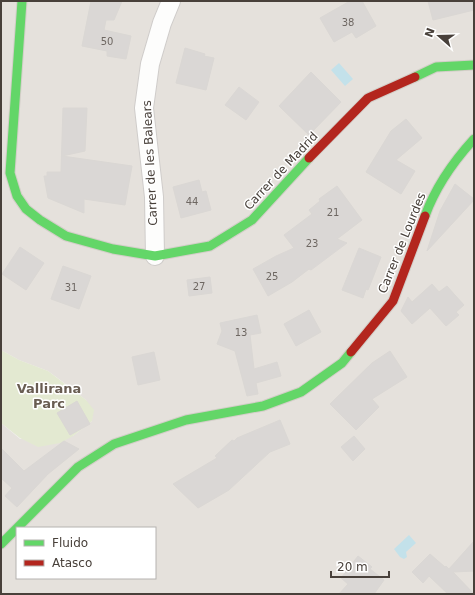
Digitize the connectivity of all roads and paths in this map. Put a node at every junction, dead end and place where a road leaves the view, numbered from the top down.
1 (22, 1) edge
2 (171, 1) edge
3 (474, 65) edge
4 (474, 139) edge
5 (155, 256) junction
6 (18, 527) edge
7 (16, 529) edge
8 (1, 544) edge

1 - 5 street, Carrer de Madrid
2 - 5 street, Carrer de les Balears
3 - 5 street, Carrer de Madrid
4 - 6 street, Carrer de Lourdes
7 - 8 street, Carrer de Lourdes

